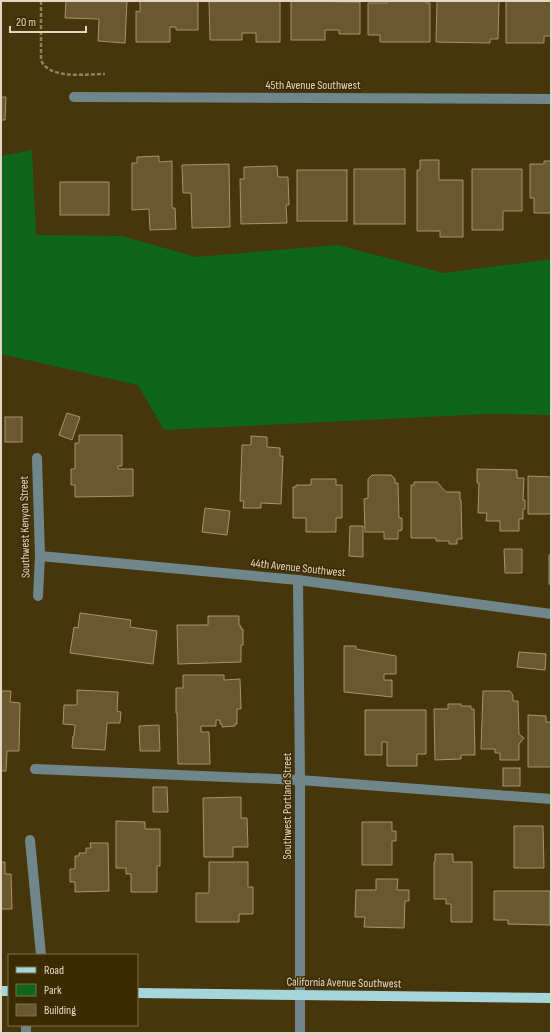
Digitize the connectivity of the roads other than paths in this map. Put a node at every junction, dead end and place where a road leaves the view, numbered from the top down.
1 (74, 97) dead end
2 (551, 99) edge
3 (37, 458) dead end
4 (40, 556) junction
5 (298, 580) junction
6 (38, 596) dead end
7 (551, 614) edge
8 (35, 769) dead end
9 (300, 780) junction
10 (551, 799) edge
11 (30, 840) dead end
12 (41, 954) edge
13 (138, 993) edge
14 (300, 995) junction
15 (551, 998) edge
16 (300, 1033) edge

1 - 2 street, 45th Avenue Southwest
3 - 4 street, Southwest Kenyon Street
4 - 5 street, 44th Avenue Southwest
4 - 6 street, Southwest Kenyon Street
5 - 7 street, 44th Avenue Southwest
5 - 9 street, Southwest Portland Street
8 - 9 street
9 - 10 street
9 - 14 street, Southwest Portland Street
11 - 12 street
13 - 14 main road, California Avenue Southwest
14 - 15 main road, California Avenue Southwest
14 - 16 street, Southwest Portland Street

